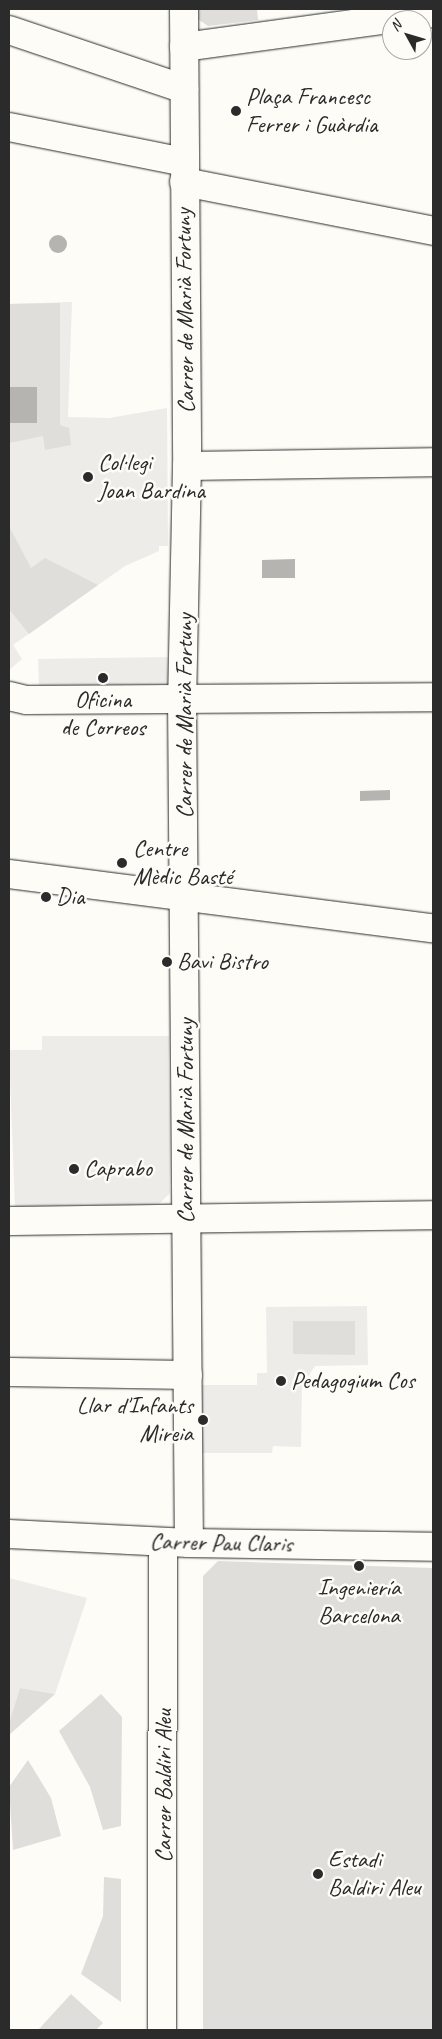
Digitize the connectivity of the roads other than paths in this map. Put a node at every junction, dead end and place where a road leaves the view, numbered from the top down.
1 (184, 9) edge
2 (433, 13) edge
3 (9, 30) edge
4 (184, 47) junction
5 (184, 89) junction
6 (12, 131) edge
7 (184, 172) junction
8 (433, 231) edge
9 (433, 462) edge
10 (187, 466) junction
11 (9, 696) edge
12 (433, 696) edge
13 (182, 698) junction
14 (9, 874) edge
15 (187, 896) junction
16 (433, 928) edge
17 (433, 1215) edge
18 (9, 1220) edge
19 (186, 1220) junction
20 (9, 1372) edge
21 (188, 1375) junction
22 (9, 1534) edge
23 (176, 1543) junction
24 (433, 1547) edge
25 (162, 2030) edge

1 - 4 street, Carrer de Marià Fortuny
2 - 4 street
3 - 5 street
4 - 5 street, Carrer de Marià Fortuny
5 - 7 street, Carrer de Marià Fortuny
6 - 7 street
7 - 8 street
7 - 10 street, Carrer de Marià Fortuny
9 - 10 street
10 - 13 street, Carrer de Marià Fortuny
11 - 13 street
12 - 13 street
13 - 15 street, Carrer de Marià Fortuny
14 - 15 street
15 - 16 street
15 - 19 street, Carrer de Marià Fortuny
17 - 19 street
18 - 19 street
19 - 21 street, Carrer de Marià Fortuny
20 - 21 street
21 - 23 street, Carrer de Marià Fortuny
22 - 23 street, Carrer Pau Claris
23 - 24 street, Carrer Pau Claris
23 - 25 street, Carrer Baldiri Aleu

